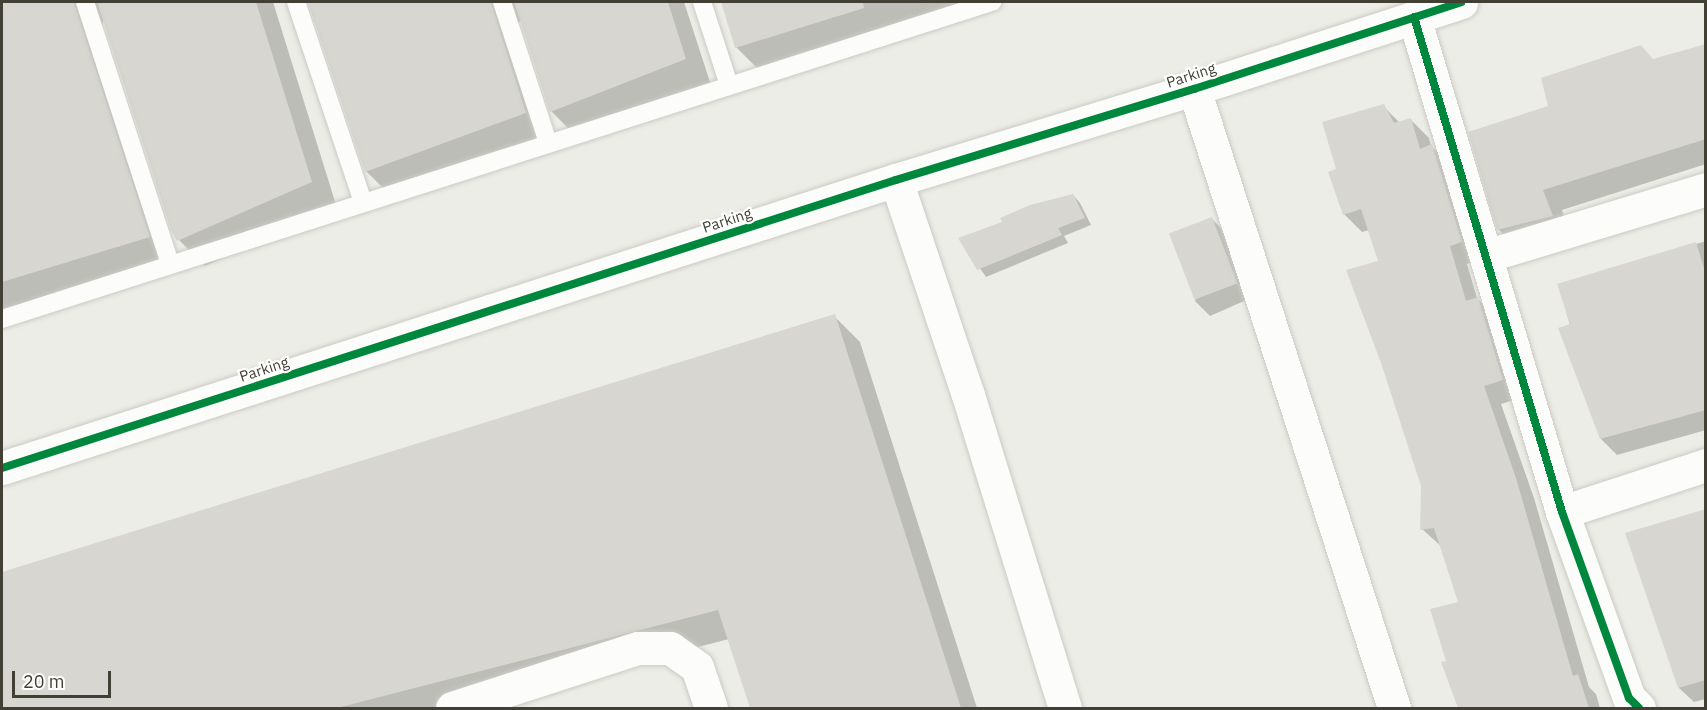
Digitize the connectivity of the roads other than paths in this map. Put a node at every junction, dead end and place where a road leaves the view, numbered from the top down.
1 (85, 2) edge
2 (296, 2) edge
3 (502, 2) edge
4 (702, 2) edge
5 (992, 2) edge
6 (1461, 2) edge
7 (1414, 17) junction
8 (729, 85) junction
9 (1194, 88) junction
10 (548, 143) junction
11 (896, 180) junction
12 (1706, 189) edge
13 (363, 202) junction
14 (1486, 256) junction
15 (170, 263) junction
16 (2, 319) edge
17 (1706, 465) edge
18 (2, 468) edge
19 (1562, 512) junction
20 (452, 708) edge
21 (711, 708) edge
22 (1065, 708) edge
23 (1394, 708) edge
24 (1639, 708) edge

1 - 15 lane
2 - 13 lane
3 - 10 lane
4 - 8 lane
5 - 8 lane
6 - 7 street, Parking
7 - 9 street, Parking
7 - 14 street
8 - 10 lane
9 - 11 street, Parking
9 - 23 street
10 - 13 lane
11 - 18 street, Parking
11 - 22 street
12 - 14 street
13 - 15 lane
14 - 19 street
15 - 16 lane
17 - 19 street
19 - 24 street
20 - 21 street

